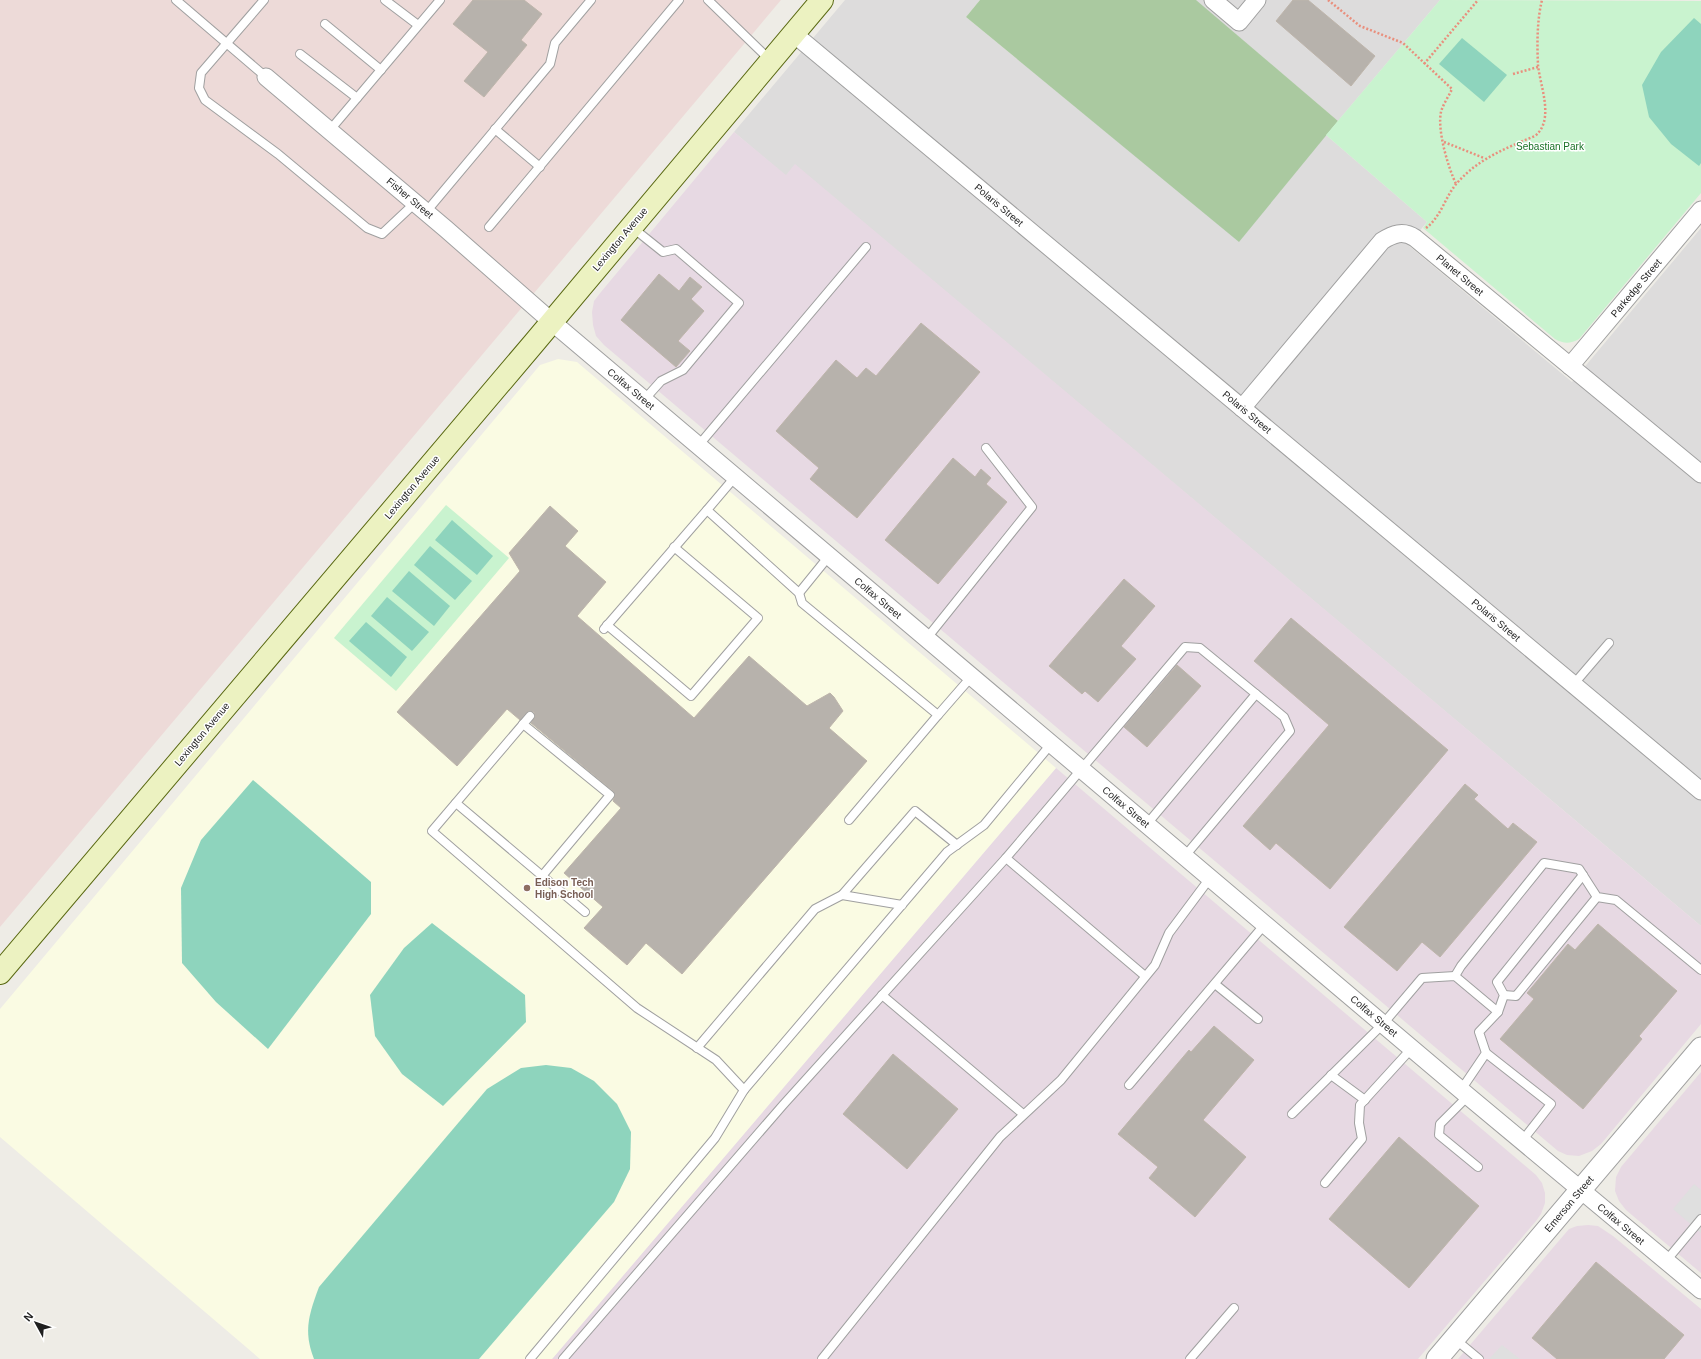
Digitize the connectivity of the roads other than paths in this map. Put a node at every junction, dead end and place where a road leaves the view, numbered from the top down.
1 (176, 0) edge
2 (264, 0) edge
3 (385, 0) edge
4 (440, 0) edge
5 (591, 0) edge
6 (679, 0) edge
7 (708, 0) edge
8 (822, 0) edge
9 (1213, 0) edge
10 (1257, 0) edge
11 (325, 24) dead end
12 (418, 25) junction
13 (794, 34) junction
14 (227, 44) junction
15 (300, 54) dead end
16 (771, 61) junction
17 (381, 70) junction
18 (266, 77) joint
19 (357, 98) junction
20 (495, 129) junction
21 (330, 130) junction
22 (540, 167) junction
23 (421, 207) junction
24 (1701, 210) edge
25 (631, 226) junction
26 (490, 227) dead end
27 (866, 247) dead end
28 (552, 322) junction
29 (1570, 366) junction
30 (644, 400) junction
31 (1242, 408) junction
32 (698, 446) junction
33 (986, 448) dead end
34 (1701, 474) edge
35 (735, 477) junction
36 (707, 510) junction
37 (674, 547) junction
38 (829, 556) junction
39 (799, 593) junction
40 (927, 638) junction
41 (1609, 643) dead end
42 (972, 676) junction
43 (1573, 685) junction
44 (1256, 694) junction
45 (938, 715) junction
46 (530, 716) dead end
47 (523, 724) junction
48 (1051, 744) junction
49 (1082, 769) junction
50 (1701, 791) edge
51 (456, 803) junction
52 (849, 820) dead end
53 (1147, 824) junction
54 (957, 846) junction
55 (1184, 856) junction
56 (1006, 858) junction
57 (1583, 875) junction
58 (542, 876) junction
59 (1210, 878) junction
60 (842, 895) junction
61 (1597, 897) junction
62 (902, 905) junction
63 (585, 912) dead end
64 (1265, 924) junction
65 (1701, 970) edge
66 (0, 973) edge
67 (1145, 976) junction
68 (1455, 976) junction
69 (1215, 984) junction
70 (882, 994) junction
71 (1504, 995) junction
72 (1498, 1012) junction
73 (1258, 1019) dead end
74 (1383, 1024) junction
75 (697, 1048) junction
76 (1412, 1048) junction
77 (1701, 1048) edge
78 (1486, 1053) junction
79 (1331, 1075) junction
80 (1129, 1085) dead end
81 (744, 1090) junction
82 (1464, 1093) junction
83 (1365, 1100) junction
84 (1023, 1114) junction
85 (1292, 1114) dead end
86 (1522, 1141) junction
87 (1478, 1167) dead end
88 (1325, 1183) dead end
89 (1581, 1190) junction
90 (1701, 1219) edge
91 (1666, 1261) junction
92 (1701, 1290) edge
93 (1234, 1308) dead end
94 (1455, 1338) junction
95 (530, 1359) edge
96 (563, 1359) edge
97 (822, 1359) edge
98 (1190, 1359) edge
99 (1437, 1359) edge
100 (1479, 1359) edge

1 - 14 lane
2 - 14 lane
3 - 12 lane
4 - 12 lane
5 - 20 lane
6 - 22 lane
7 - 16 lane
8 - 13 main road, Lexington Avenue
9 - 10 street
11 - 17 lane
12 - 17 lane
13 - 16 main road, Lexington Avenue
13 - 31 street, Polaris Street
14 - 18 lane
14 - 23 lane
15 - 19 lane
16 - 25 main road, Lexington Avenue
17 - 19 lane
18 - 21 street, Fisher Street
19 - 21 lane
20 - 22 lane
20 - 23 lane
21 - 23 street, Fisher Street
22 - 26 lane
23 - 28 street, Fisher Street
24 - 29 street, Parkedge Street
25 - 28 main road, Lexington Avenue
25 - 30 lane
27 - 32 lane
28 - 30 street, Colfax Street
28 - 66 main road, Lexington Avenue
29 - 31 street, Planet Street
29 - 34 street, Planet Street
30 - 32 street, Colfax Street
31 - 43 street, Polaris Street
32 - 35 street, Colfax Street
33 - 40 lane
35 - 36 lane
35 - 38 street, Colfax Street
36 - 37 lane
36 - 39 lane
37 - 37 lane
38 - 39 lane
38 - 40 street, Colfax Street
39 - 45 lane
40 - 42 street, Colfax Street
41 - 43 lane
42 - 45 lane
42 - 48 street, Colfax Street
43 - 50 street, Polaris Street
44 - 49 lane
44 - 53 lane
44 - 55 lane
45 - 52 lane
46 - 47 lane
47 - 51 lane
47 - 58 lane
48 - 49 street, Colfax Street
48 - 54 lane
49 - 53 street, Colfax Street
49 - 56 lane
51 - 58 lane
51 - 75 lane
53 - 55 street, Colfax Street
54 - 60 lane
54 - 62 lane
55 - 59 street, Colfax Street
56 - 67 lane
56 - 70 lane
57 - 61 lane
57 - 68 lane
57 - 71 lane
58 - 63 lane
59 - 64 street, Colfax Street
59 - 67 lane
60 - 62 lane
60 - 75 lane
61 - 65 lane
61 - 71 lane
62 - 81 lane
64 - 69 lane
64 - 74 street, Colfax Street
67 - 84 lane
68 - 72 lane
68 - 74 lane
69 - 73 lane
69 - 80 lane
70 - 84 lane
70 - 96 lane
71 - 72 lane
72 - 78 lane
74 - 76 street, Colfax Street
74 - 79 lane
75 - 81 lane
76 - 82 street, Colfax Street
76 - 83 lane
77 - 89 street, Emerson Street
78 - 82 lane
78 - 86 lane
79 - 83 lane
79 - 85 lane
81 - 95 lane
82 - 86 street, Colfax Street
82 - 87 lane
83 - 88 lane
84 - 97 lane
86 - 89 street, Colfax Street
89 - 91 street, Colfax Street
89 - 94 street, Emerson Street
90 - 91 lane
91 - 92 street, Colfax Street
93 - 98 lane
94 - 99 street, Emerson Street
94 - 100 lane

